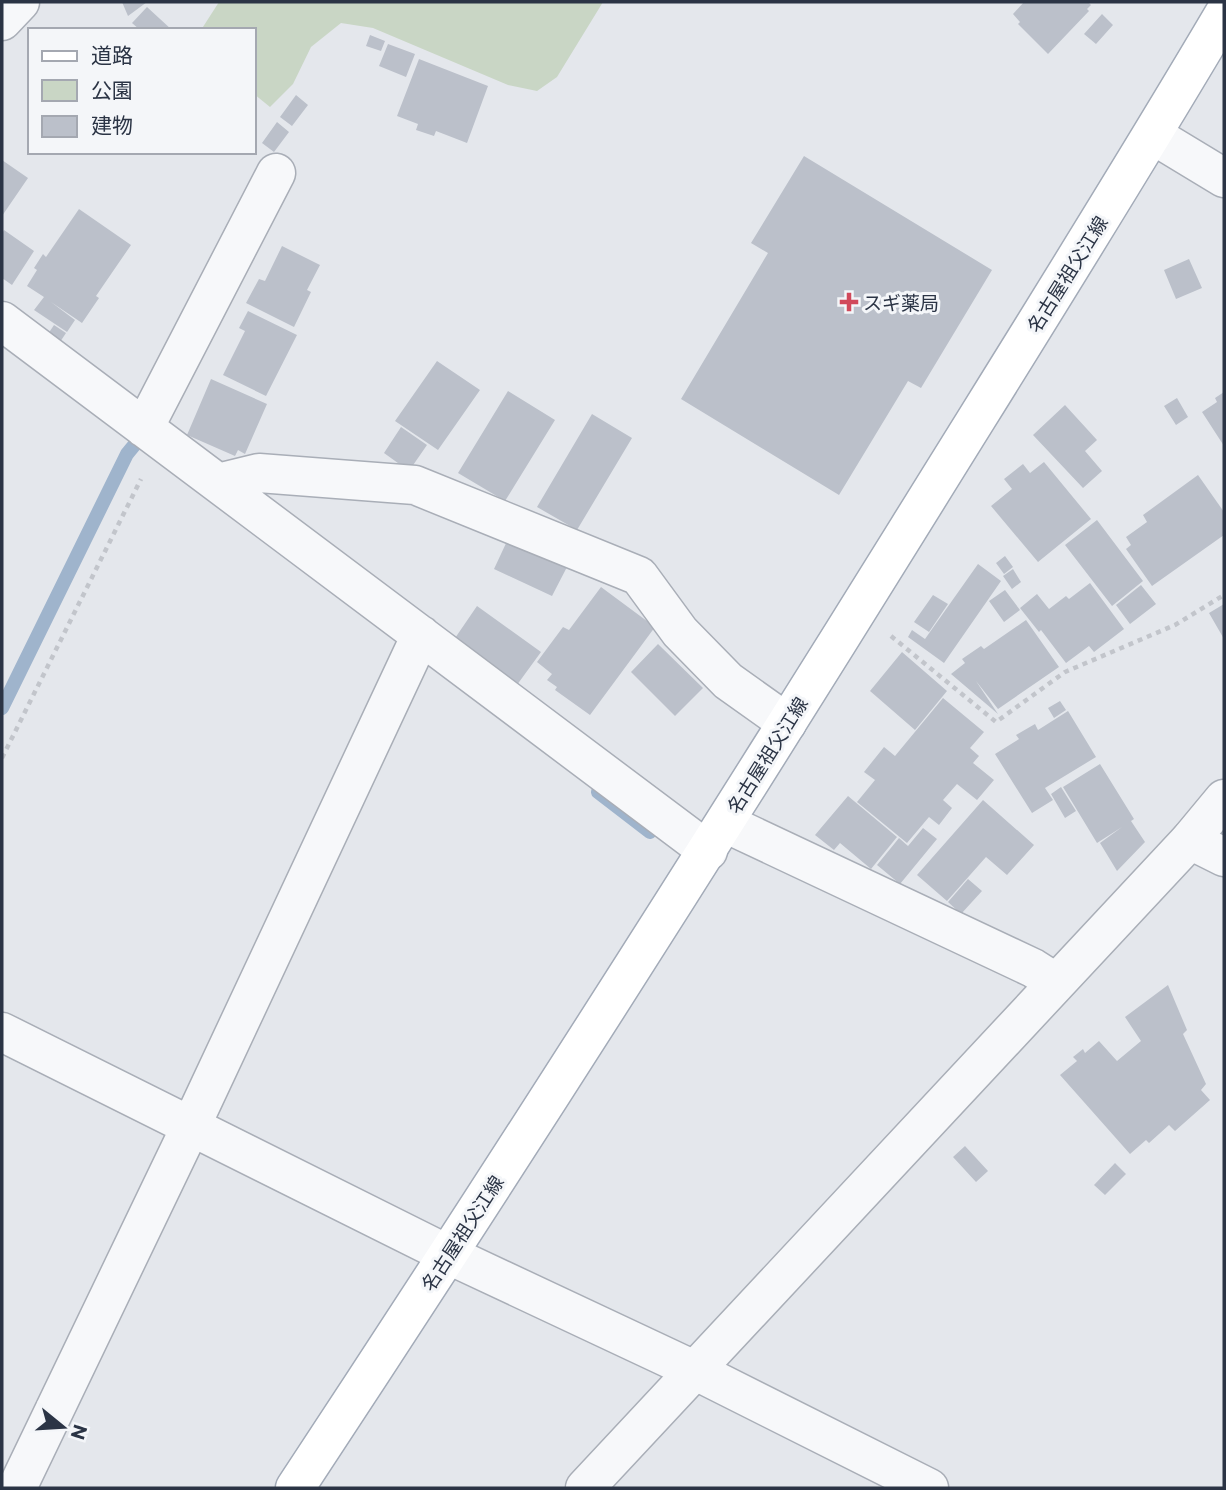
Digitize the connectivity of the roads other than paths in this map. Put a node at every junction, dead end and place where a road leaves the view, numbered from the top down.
1 (20, 2) edge
2 (1224, 13) edge
3 (2, 21) edge
4 (1153, 135) junction
5 (276, 173) dead end
6 (1224, 178) edge
7 (2, 321) edge
8 (152, 435) junction
9 (218, 483) junction
10 (421, 635) junction
11 (787, 723) junction
12 (1224, 799) edge
13 (716, 837) junction
14 (1190, 840) junction
15 (1224, 857) edge
16 (1055, 982) junction
17 (2, 1032) edge
18 (191, 1126) junction
19 (449, 1255) junction
20 (694, 1370) junction
21 (17, 1488) edge
22 (295, 1488) edge
23 (585, 1488) edge
24 (929, 1488) edge

1 - 3 street
2 - 4 main road, 名古屋祖父江線
4 - 6 street
4 - 11 main road, 名古屋祖父江線
5 - 8 street
7 - 8 street
8 - 9 street
9 - 10 street
9 - 11 street
10 - 13 street
10 - 18 street
11 - 13 main road, 名古屋祖父江線
12 - 14 street
13 - 16 street
13 - 19 main road, 名古屋祖父江線
14 - 15 street
14 - 16 street
16 - 20 street
17 - 18 street
18 - 19 street
18 - 21 street
19 - 20 street
19 - 22 main road, 名古屋祖父江線
20 - 23 street
20 - 24 street

